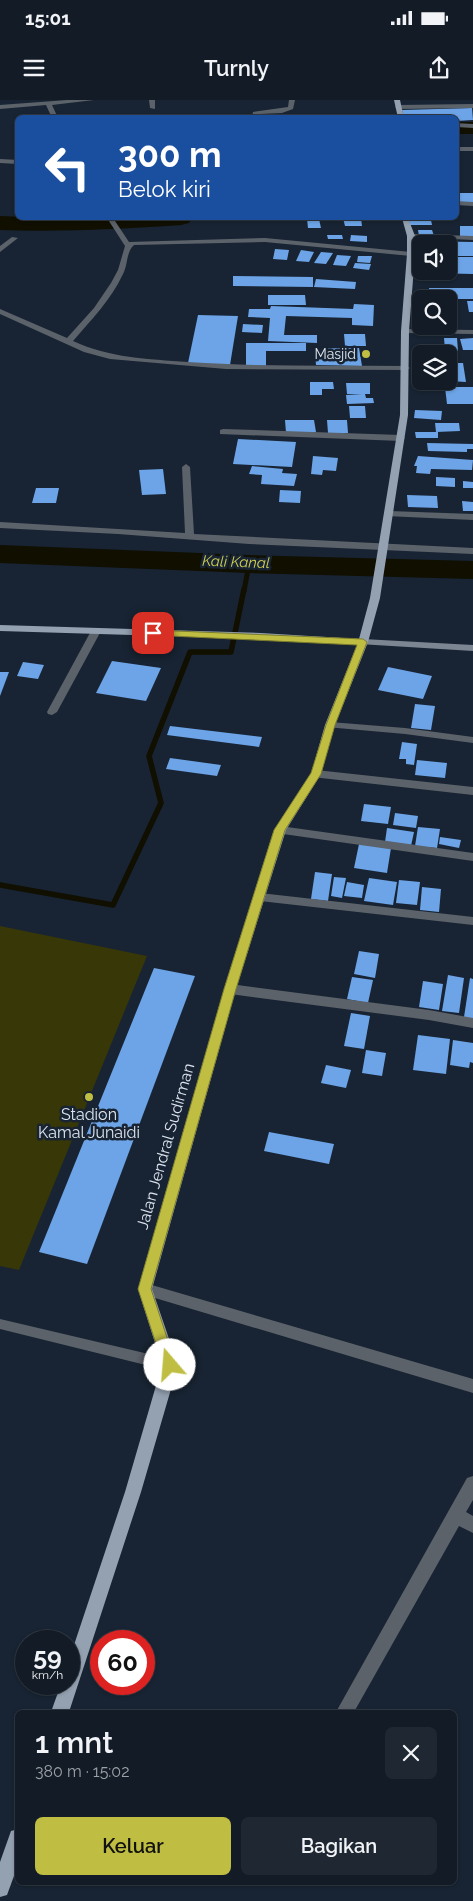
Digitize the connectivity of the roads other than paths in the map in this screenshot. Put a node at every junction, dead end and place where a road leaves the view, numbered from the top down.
1 (91, 100) edge
2 (152, 100) edge
3 (292, 100) edge
4 (397, 100) edge
5 (14, 103) edge
6 (49, 104) junction
7 (473, 106) edge
8 (0, 107) edge
9 (398, 107) junction
10 (153, 108) dead end
11 (54, 115) edge
12 (255, 115) edge
13 (400, 115) edge
14 (459, 125) edge
15 (473, 126) edge
16 (459, 149) edge
17 (473, 149) edge
18 (0, 161) edge
19 (15, 162) edge
20 (459, 203) edge
21 (473, 204) edge
22 (111, 220) edge
23 (406, 220) edge
24 (411, 236) junction
25 (14, 238) dead end
26 (473, 238) edge
27 (128, 245) junction
28 (0, 250) edge
29 (412, 254) junction
30 (0, 311) edge
31 (405, 331) junction
32 (473, 332) edge
33 (68, 341) junction
34 (406, 368) junction
35 (223, 432) dead end
36 (401, 438) junction
37 (186, 467) dead end
38 (389, 514) junction
39 (473, 517) edge
40 (0, 525) edge
41 (190, 537) junction
42 (382, 550) junction
43 (473, 551) edge
44 (0, 628) edge
45 (96, 631) junction
46 (363, 642) junction
47 (473, 648) edge
48 (52, 712) dead end
49 (330, 725) junction
50 (473, 740) edge
51 (316, 774) junction
52 (473, 791) edge
53 (280, 830) junction
54 (473, 857) edge
55 (260, 896) junction
56 (473, 921) edge
57 (230, 989) junction
58 (473, 1023) edge
59 (144, 1289) junction
60 (0, 1324) edge
61 (170, 1365) junction
62 (473, 1386) edge
63 (473, 1484) edge
64 (456, 1514) junction
65 (473, 1525) edge
66 (61, 1710) edge
67 (346, 1710) edge
68 (15, 1846) edge
69 (0, 1888) edge

1 - 6 street
2 - 10 street
3 - 12 street
4 - 9 main road
5 - 6 street
5 - 8 street
6 - 11 street
7 - 9 street
9 - 13 main road
14 - 15 street
16 - 17 street
18 - 19 street
20 - 21 street
22 - 27 street
23 - 24 main road, Jalan Jendral Sudirman
24 - 26 street
24 - 29 main road, Jalan Jendral Sudirman
25 - 28 street
27 - 29 street
27 - 33 street
29 - 31 main road, Jalan Jendral Sudirman
30 - 33 street
31 - 32 street
31 - 34 main road, Jalan Jendral Sudirman
33 - 34 street
34 - 36 main road, Jalan Jendral Sudirman
35 - 36 street
36 - 38 main road, Jalan Jendral Sudirman
37 - 41 street
38 - 39 street
38 - 42 main road, Jalan Jendral Sudirman
40 - 41 street
41 - 42 street
42 - 43 street
42 - 46 main road, Jalan Jendral Sudirman
44 - 45 main road
45 - 46 main road
45 - 48 street
46 - 47 main road
46 - 49 main road, Jalan Jendral Sudirman
49 - 50 street
49 - 51 main road, Jalan Jendral Sudirman
51 - 52 street
51 - 53 main road, Jalan Jendral Sudirman
53 - 54 street
53 - 55 main road, Jalan Jendral Sudirman
55 - 56 street
55 - 57 main road, Jalan Jendral Sudirman
57 - 58 street
57 - 59 main road, Jalan Jendral Sudirman
59 - 61 main road
59 - 62 street
60 - 61 lane
61 - 66 main road
63 - 64 street
64 - 65 street
64 - 67 street
68 - 69 main road

